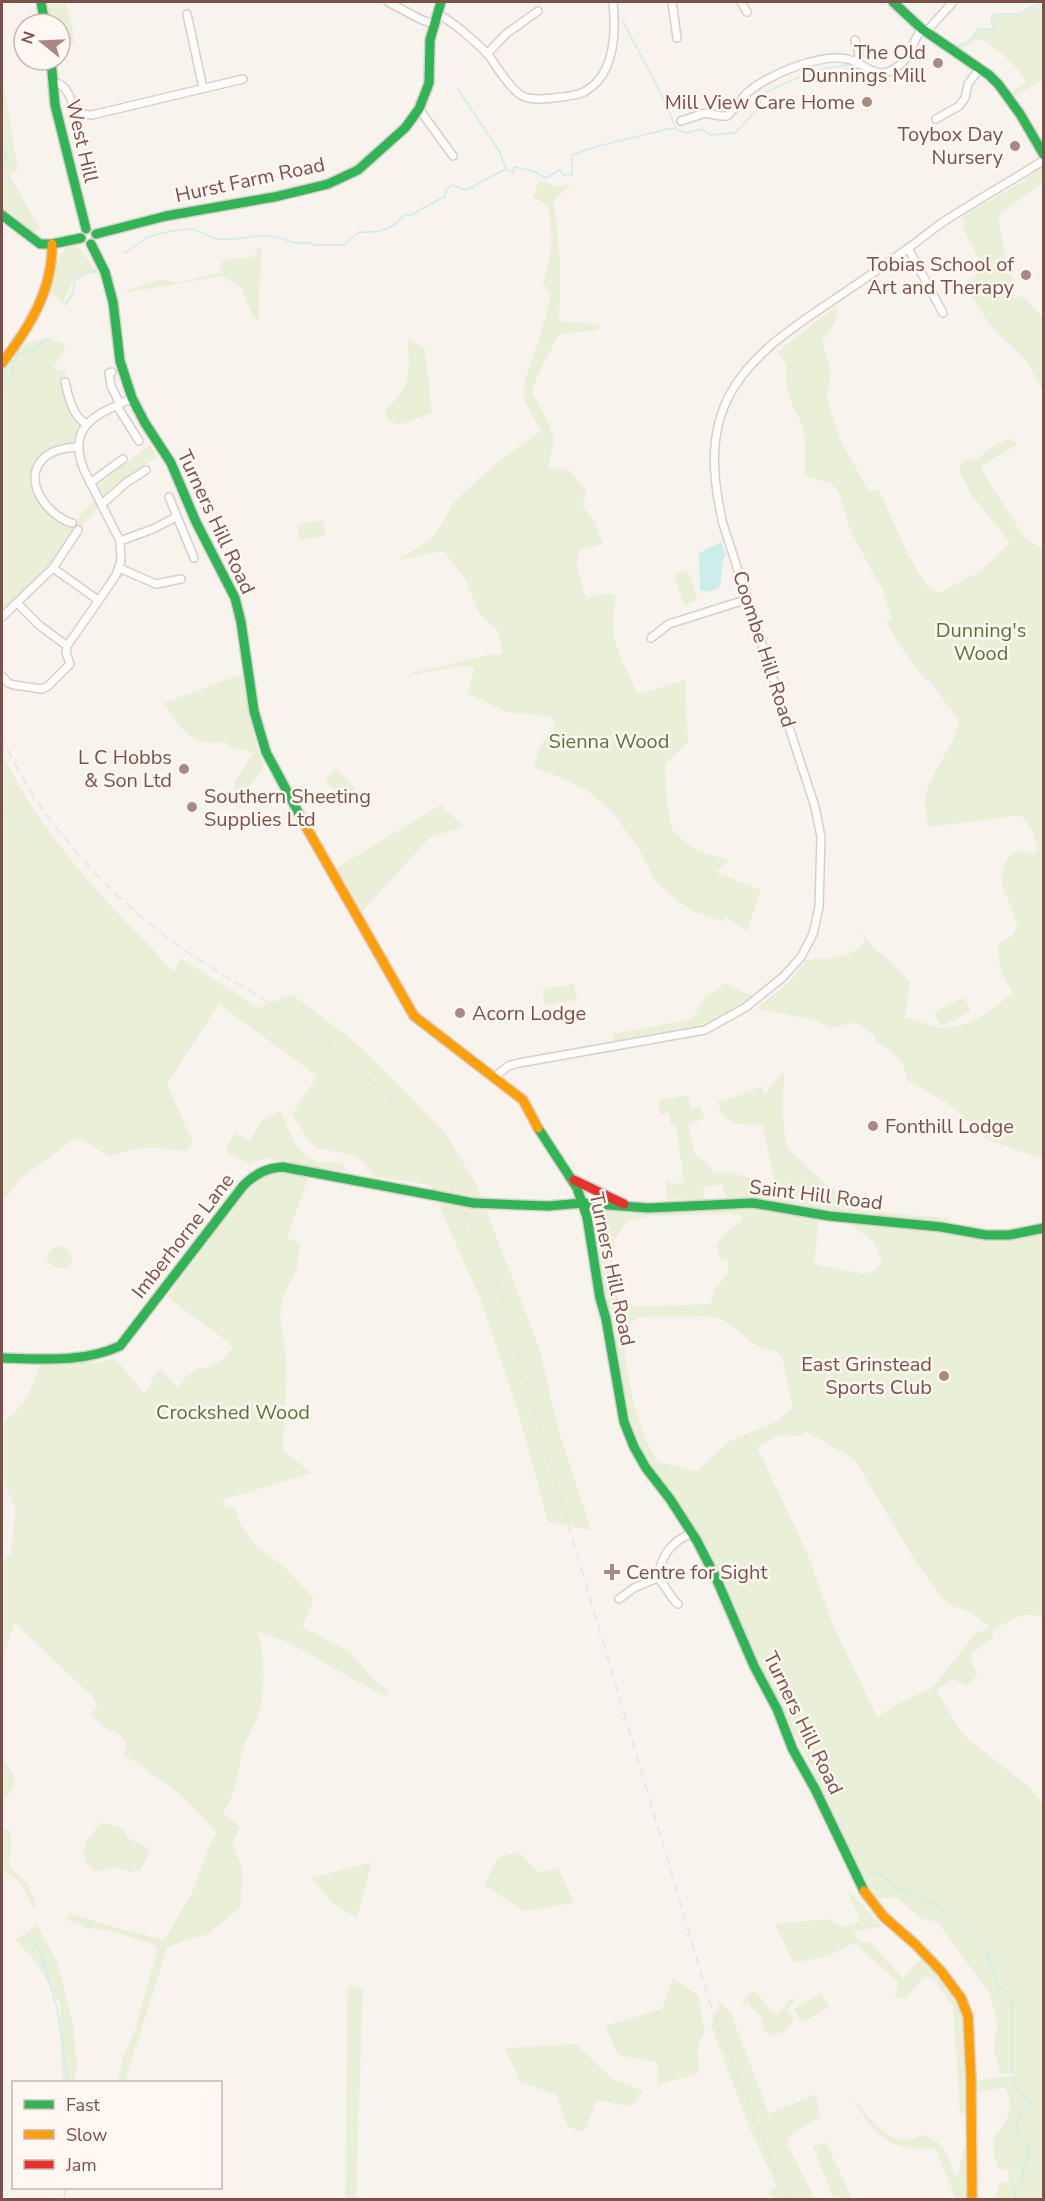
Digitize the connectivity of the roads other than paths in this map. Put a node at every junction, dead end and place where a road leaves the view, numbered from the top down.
1 (387, 2) edge
2 (441, 2) edge
3 (614, 2) edge
4 (672, 2) edge
5 (741, 2) edge
6 (893, 2) edge
7 (953, 2) edge
8 (538, 11) dead end
9 (747, 12) dead end
10 (187, 14) dead end
11 (435, 19) junction
12 (924, 30) junction
13 (676, 38) dead end
14 (855, 40) dead end
15 (487, 54) junction
16 (858, 64) junction
17 (980, 68) junction
18 (52, 72) edge
19 (243, 79) dead end
20 (52, 83) junction
21 (203, 88) junction
22 (419, 109) junction
23 (936, 119) dead end
24 (681, 121) dead end
25 (1044, 155) edge
26 (453, 156) dead end
27 (1044, 160) edge
28 (2, 215) edge
29 (83, 233) junction
30 (96, 234) junction
31 (52, 244) junction
32 (91, 244) junction
33 (908, 248) junction
34 (944, 313) dead end
35 (2, 363) edge
36 (111, 372) dead end
37 (65, 382) dead end
38 (132, 398) junction
39 (119, 405) junction
40 (86, 424) junction
41 (139, 441) dead end
42 (78, 447) junction
43 (123, 459) dead end
44 (146, 470) dead end
45 (90, 483) junction
46 (169, 498) dead end
47 (102, 504) junction
48 (176, 517) junction
49 (68, 524) dead end
50 (78, 530) dead end
51 (120, 541) junction
52 (194, 558) dead end
53 (53, 568) junction
54 (119, 568) junction
55 (181, 579) dead end
56 (748, 599) junction
57 (98, 600) junction
58 (17, 603) junction
59 (2, 617) edge
60 (651, 638) dead end
61 (67, 646) junction
62 (2, 675) edge
63 (495, 1077) junction
64 (572, 1179) junction
65 (584, 1203) junction
66 (630, 1207) junction
67 (1044, 1228) edge
68 (2, 1358) edge
69 (692, 1533) junction
70 (657, 1578) junction
71 (619, 1599) dead end
72 (678, 1604) dead end
73 (972, 2199) edge

1 - 11 street
2 - 11 main road, Hurst Farm Road
3 - 15 street
4 - 13 street
5 - 9 street
6 - 12 main road
7 - 12 street
8 - 15 street
10 - 21 street
11 - 15 street
11 - 22 main road, Hurst Farm Road
12 - 16 street
12 - 17 main road
14 - 16 street
16 - 24 street
17 - 23 street
17 - 25 main road
18 - 20 main road, West Hill
19 - 21 street
20 - 21 street
20 - 29 main road, West Hill
22 - 26 street
22 - 30 main road, Hurst Farm Road
27 - 33 street, Coombe Hill Road
28 - 31 main road
29 - 30 main road
29 - 31 main road
29 - 32 main road
30 - 32 main road
31 - 35 main road
32 - 38 main road, Turners Hill Road
33 - 34 street
33 - 56 street, Coombe Hill Road
36 - 39 street
37 - 40 street
38 - 39 street
38 - 63 main road, Turners Hill Road
39 - 40 street
39 - 41 street
40 - 42 street
42 - 45 street
42 - 49 street
43 - 45 street
44 - 47 street
45 - 47 street
46 - 48 street
47 - 51 street
48 - 51 street
48 - 52 street
50 - 53 street
51 - 54 street
53 - 57 street
53 - 58 street
54 - 55 street
54 - 57 street
56 - 60 street
56 - 63 street, Coombe Hill Road
57 - 61 street
58 - 59 street
58 - 61 street
61 - 62 street
63 - 64 main road, Turners Hill Road
64 - 65 main road, Turners Hill Road
64 - 66 main road
65 - 66 main road, Saint Hill Road
65 - 68 main road, Imberhorne Lane, bridge
65 - 69 main road, Turners Hill Road
66 - 67 main road, Saint Hill Road
69 - 70 street
69 - 73 main road, Turners Hill Road
70 - 71 street
70 - 72 street

